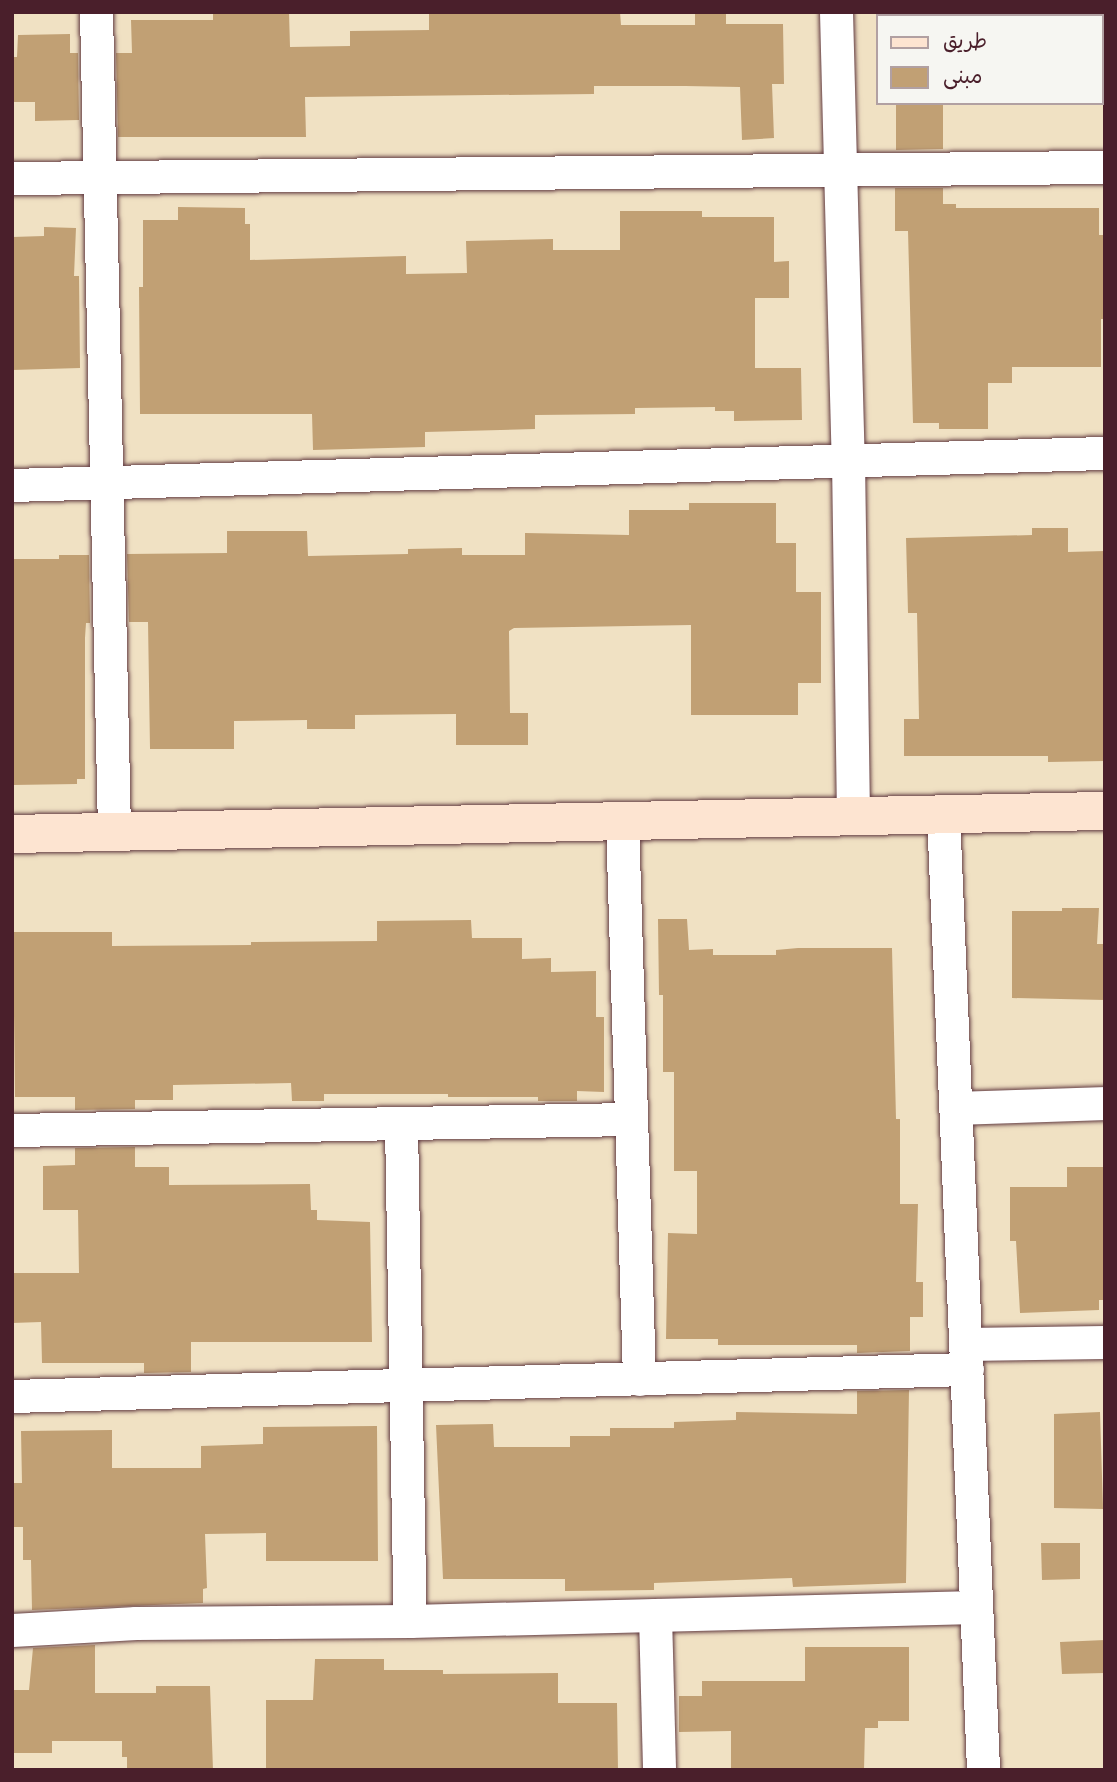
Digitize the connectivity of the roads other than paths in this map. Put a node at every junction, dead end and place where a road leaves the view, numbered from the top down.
1 (96, 12) edge
2 (836, 12) edge
3 (1105, 167) edge
4 (839, 169) junction
5 (101, 175) junction
6 (12, 177) edge
7 (1105, 453) edge
8 (848, 459) junction
9 (106, 484) junction
10 (12, 485) edge
11 (1105, 811) edge
12 (943, 814) junction
13 (853, 816) junction
14 (622, 821) junction
15 (114, 833) junction
16 (12, 834) edge
17 (1105, 1103) edge
18 (956, 1108) junction
19 (630, 1119) junction
20 (401, 1124) junction
21 (12, 1130) edge
22 (1105, 1342) edge
23 (966, 1357) junction
24 (639, 1379) junction
25 (405, 1385) junction
26 (12, 1396) edge
27 (976, 1607) junction
28 (655, 1615) junction
29 (410, 1621) junction
30 (12, 1630) edge
31 (659, 1770) edge
32 (983, 1770) edge

1 - 5 street
2 - 4 street
3 - 4 street
4 - 5 street
4 - 8 street
5 - 6 street
5 - 9 street
7 - 8 street
8 - 9 street
8 - 13 street
9 - 10 street
9 - 15 street
11 - 12 street
12 - 13 street
12 - 18 street
13 - 14 street
14 - 15 street
14 - 19 street
15 - 16 street
17 - 18 street
18 - 23 street
19 - 20 street
19 - 24 street
20 - 21 street
20 - 25 street
22 - 23 street
23 - 24 street
23 - 27 street
24 - 25 street
25 - 26 street
25 - 29 street
27 - 28 street
27 - 32 street
28 - 29 street
28 - 31 street
29 - 30 street

